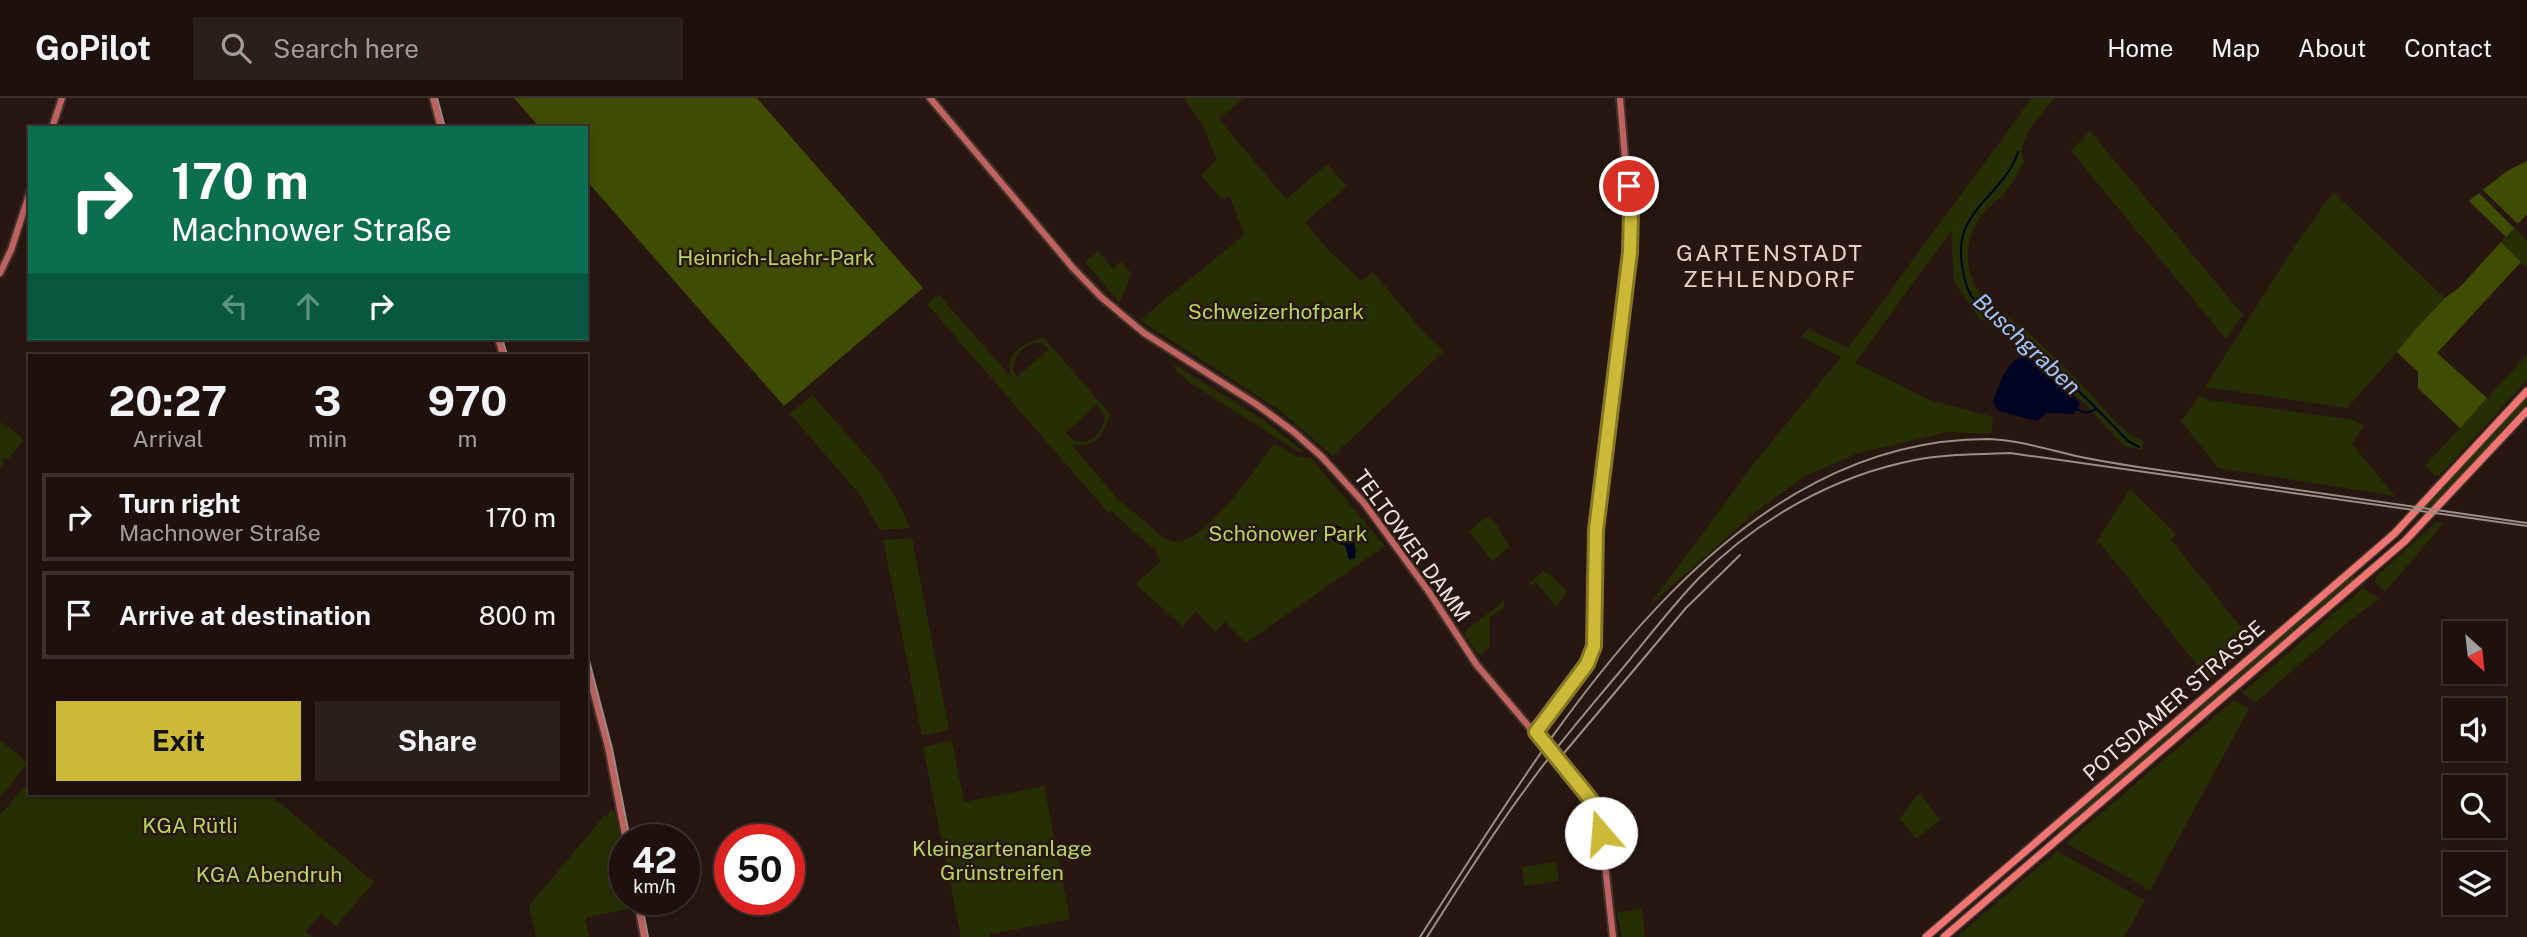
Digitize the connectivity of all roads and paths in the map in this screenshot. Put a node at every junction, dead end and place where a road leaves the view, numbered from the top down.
1 (62, 98) edge
2 (433, 98) edge
3 (930, 98) edge
4 (1620, 98) edge
5 (53, 126) edge
6 (440, 126) edge
7 (28, 198) edge
8 (0, 273) edge
9 (2527, 391) edge
10 (2527, 411) edge
11 (588, 672) edge
12 (1536, 732) junction
13 (623, 824) edge
14 (640, 915) edge
15 (644, 937) edge
16 (1613, 937) edge
17 (1926, 937) edge
18 (1944, 937) edge

1 - 5 main road
2 - 6 main road
3 - 12 main road, TELTOWER DAMM
4 - 12 main road
7 - 8 main road
9 - 17 main road, POTSDAMER STRASSE
10 - 18 main road, POTSDAMER STRASSE
11 - 13 main road
12 - 16 main road, TELTOWER DAMM
14 - 15 main road

